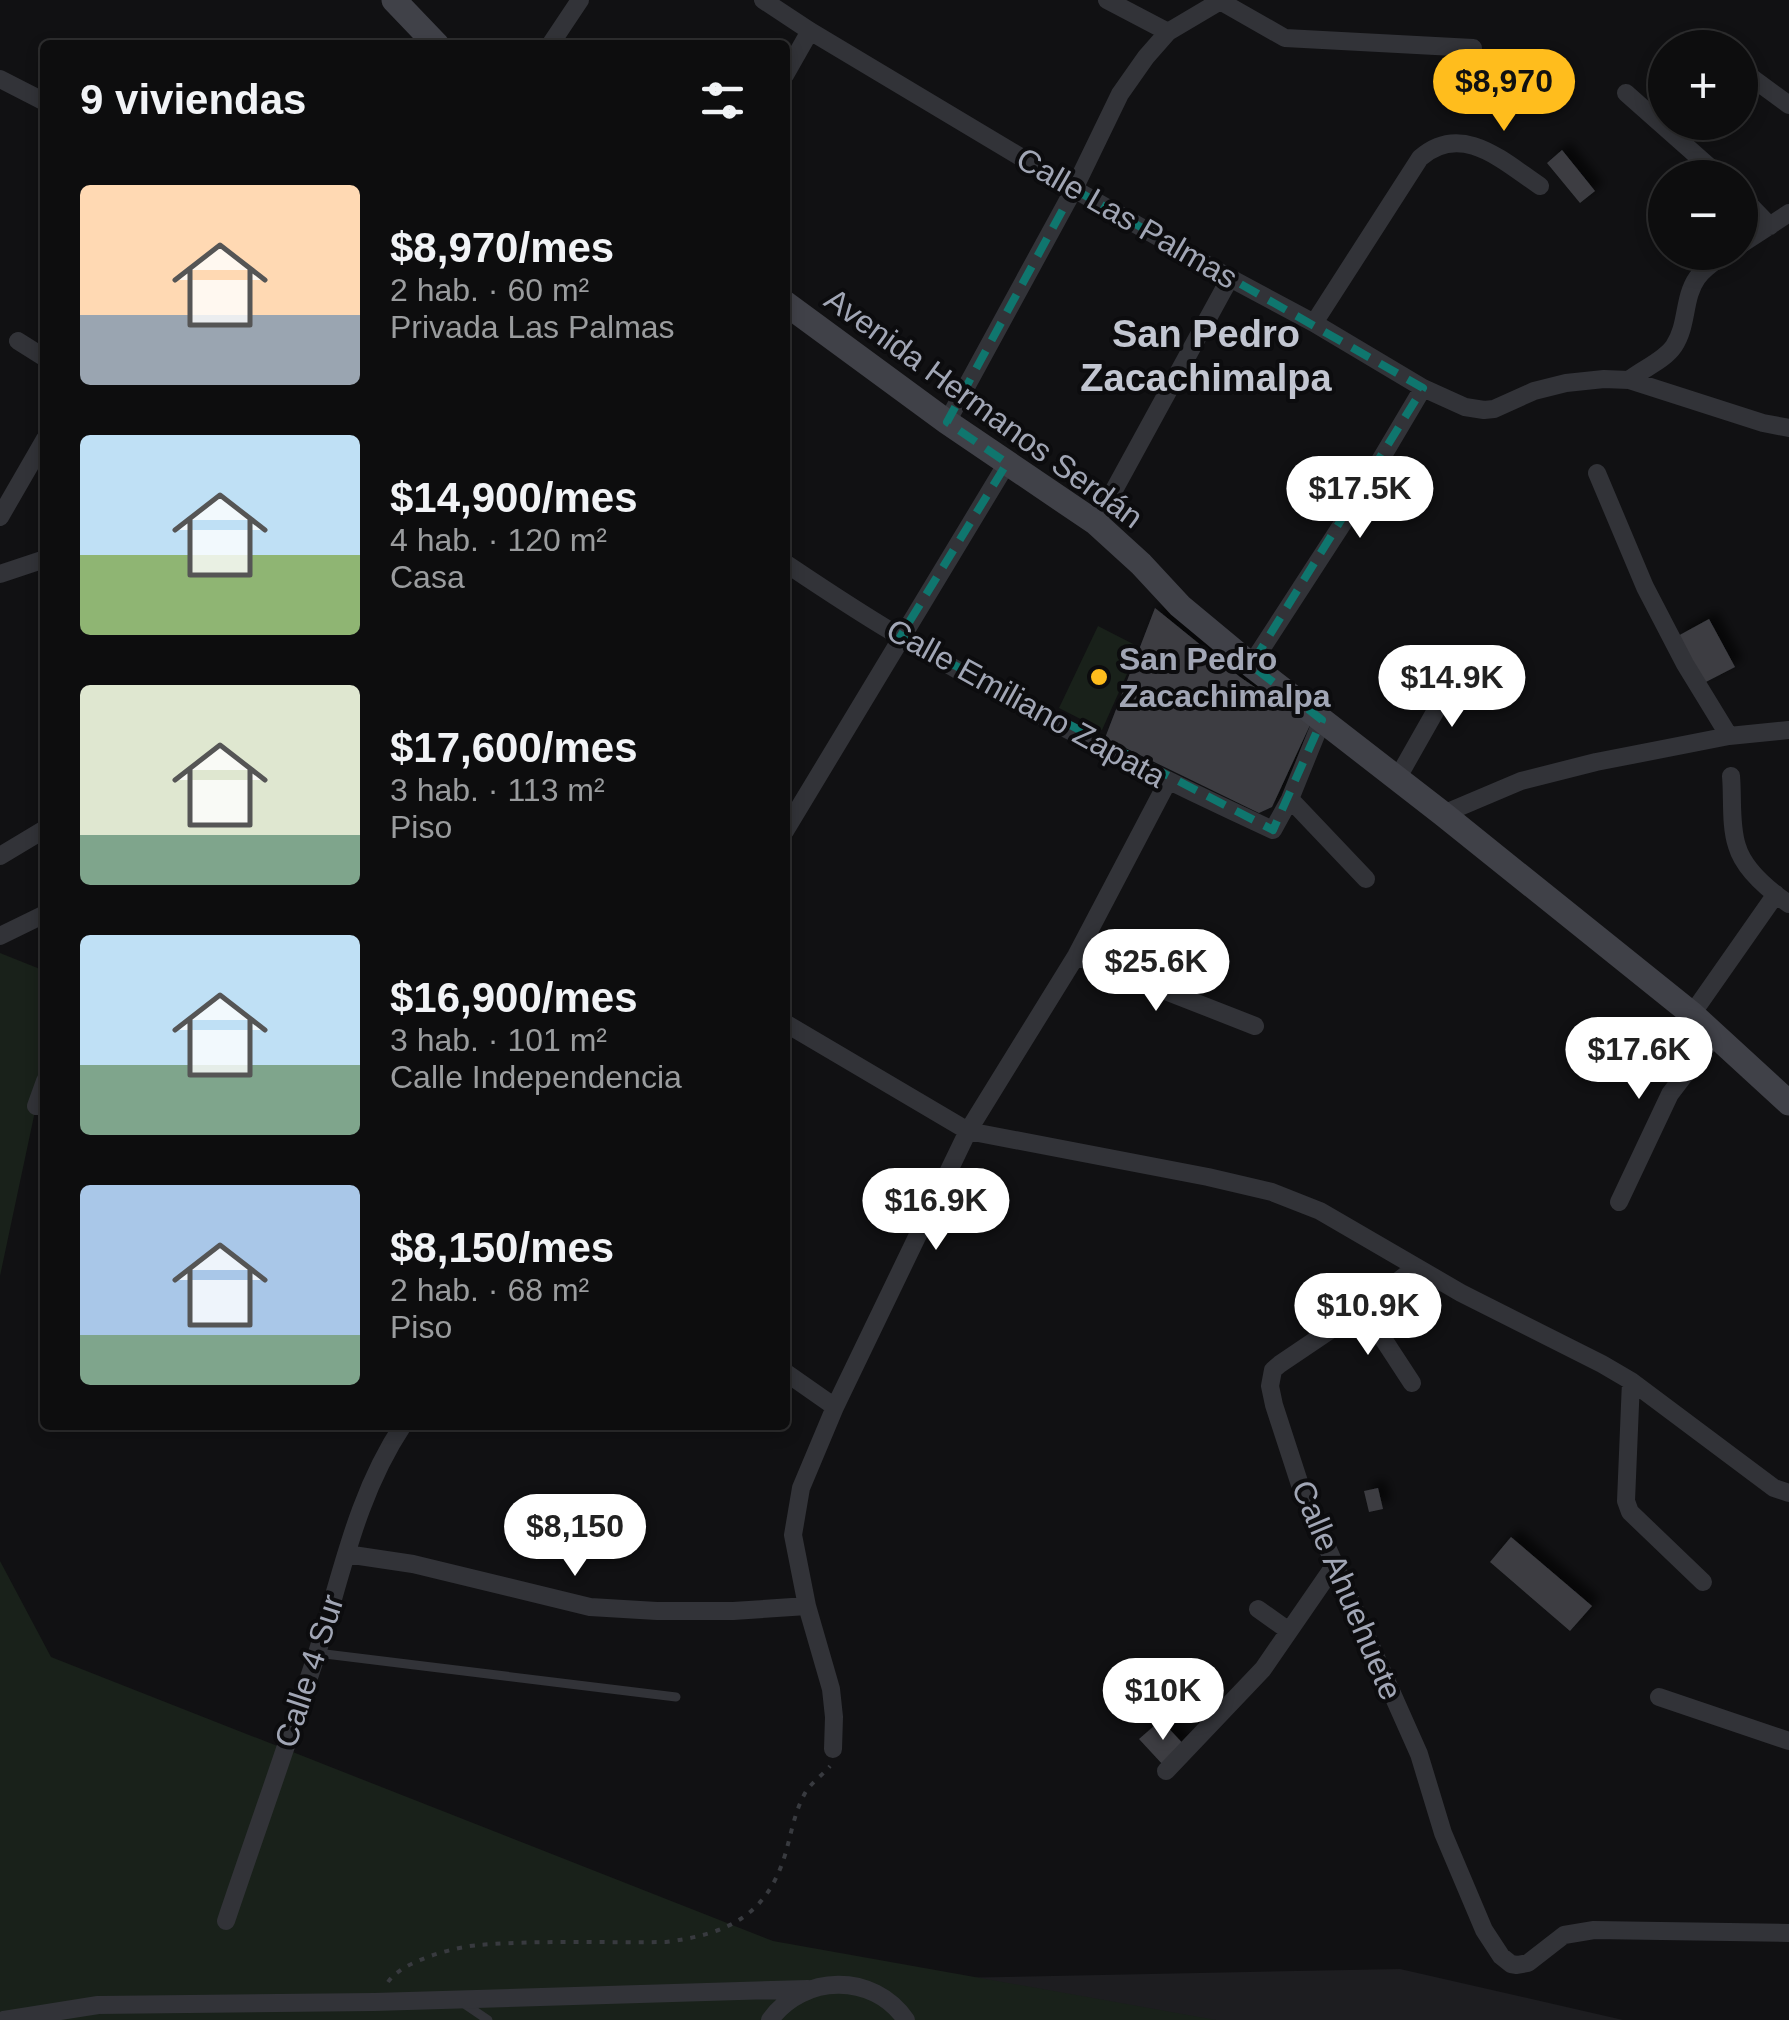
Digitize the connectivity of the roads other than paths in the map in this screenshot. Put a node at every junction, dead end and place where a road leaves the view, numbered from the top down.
1 (394, 0) edge
2 (580, 0) edge
3 (763, 0) edge
4 (1108, 0) edge
5 (1221, 1) edge
6 (810, 31) junction
7 (1168, 32) junction
8 (432, 40) edge
9 (553, 40) edge
10 (1473, 48) dead end
11 (790, 66) edge
12 (0, 79) edge
13 (1758, 82) edge
14 (1626, 93) dead end
15 (40, 99) edge
16 (1789, 105) edge
17 (1702, 160) edge
18 (1540, 186) dead end
19 (1074, 189) junction
20 (1789, 212) edge
21 (1758, 214) edge
22 (1770, 226) junction
23 (1758, 234) edge
24 (1704, 270) edge
25 (1230, 278) junction
26 (790, 307) edge
27 (1314, 323) junction
28 (18, 341) dead end
29 (40, 355) edge
30 (1628, 380) junction
31 (1424, 388) junction
32 (947, 422) junction
33 (1789, 428) edge
34 (40, 448) edge
35 (1007, 463) junction
36 (1597, 473) dead end
37 (0, 517) edge
38 (1096, 524) junction
39 (40, 561) edge
40 (790, 566) edge
41 (0, 574) edge
42 (900, 637) junction
43 (1465, 659) dead end
44 (1251, 665) junction
45 (1322, 720) junction
46 (1789, 730) edge
47 (1729, 736) junction
48 (1732, 776) dead end
49 (1397, 778) junction
50 (1168, 782) junction
51 (1290, 800) junction
52 (1443, 814) junction
53 (790, 823) edge
54 (40, 832) edge
55 (0, 856) edge
56 (1366, 879) dead end
57 (1782, 900) edge
58 (40, 916) edge
59 (0, 936) edge
60 (1076, 956) junction
61 (1692, 1014) junction
62 (790, 1026) edge
63 (1255, 1026) dead end
64 (1715, 1036) junction
65 (40, 1095) edge
66 (1789, 1102) edge
67 (36, 1106) dead end
68 (968, 1131) junction
69 (1619, 1202) dead end
70 (1416, 1268) junction
71 (1363, 1308) junction
72 (790, 1375) edge
73 (1631, 1381) junction
74 (1412, 1383) dead end
75 (836, 1407) junction
76 (400, 1430) edge
77 (1789, 1493) edge
78 (346, 1554) junction
79 (1334, 1566) junction
80 (1703, 1582) dead end
81 (807, 1606) junction
82 (1258, 1610) dead end
83 (1289, 1631) junction
84 (317, 1652) junction
85 (676, 1697) dead end
86 (1658, 1697) dead end
87 (1789, 1741) edge
88 (833, 1748) road end
89 (1166, 1771) dead end
90 (226, 1921) dead end
91 (1789, 1932) edge
92 (808, 1989) junction
93 (458, 2000) junction
94 (4, 2020) edge
95 (488, 2020) edge
96 (770, 2020) edge
97 (906, 2020) edge

1 - 8 street
2 - 9 street
3 - 6 street, Calle Las Palmas
4 - 7 street
5 - 7 street
5 - 10 street
6 - 11 street
6 - 19 street, Calle Las Palmas
7 - 19 street
12 - 15 street
13 - 16 street
14 - 17 street
18 - 27 street
19 - 25 street, Calle Las Palmas
19 - 32 street
20 - 22 street
21 - 22 street
22 - 23 street
24 - 30 street
25 - 27 street, Calle Las Palmas
25 - 38 street
26 - 32 street, Avenida Hermanos Serdán
27 - 31 street, Calle Las Palmas
28 - 29 street
30 - 31 street, Calle Las Palmas
30 - 33 street, Calle Las Palmas
31 - 44 street
32 - 35 street, Avenida Hermanos Serdán
34 - 37 street
35 - 38 street, Avenida Hermanos Serdán
35 - 42 street
36 - 47 street
38 - 44 street, Avenida Hermanos Serdán
39 - 41 street
40 - 42 street, Calle Emiliano Zapata
42 - 50 street, Calle Emiliano Zapata
42 - 53 street
43 - 49 street
44 - 45 street, Avenida Hermanos Serdán
45 - 49 street, Avenida Hermanos Serdán
45 - 51 street
46 - 47 street
47 - 52 street
48 - 57 street
49 - 52 street, Avenida Hermanos Serdán
50 - 51 street, Calle Emiliano Zapata
50 - 60 street
51 - 56 street
52 - 61 street, Avenida Hermanos Serdán
54 - 55 street
57 - 61 street
58 - 59 street
60 - 63 street
60 - 68 street
61 - 64 street, Avenida Hermanos Serdán
62 - 68 street
64 - 66 street, Avenida Hermanos Serdán
64 - 69 street
65 - 67 street
68 - 70 street
68 - 75 street
70 - 71 street, Calle Ahuehuete
70 - 73 street
71 - 74 street
71 - 79 street, Calle Ahuehuete
72 - 75 street
73 - 77 street
73 - 80 street
75 - 81 street
76 - 78 street, Calle 4 Sur
78 - 81 street
78 - 84 street, Calle 4 Sur
79 - 83 street
79 - 91 street, Calle Ahuehuete
81 - 88 street
82 - 83 street
83 - 89 street
84 - 85 lane
84 - 90 street, Calle 4 Sur
86 - 87 street
92 - 93 street
92 - 96 street
92 - 97 street
93 - 94 street
93 - 95 lane

